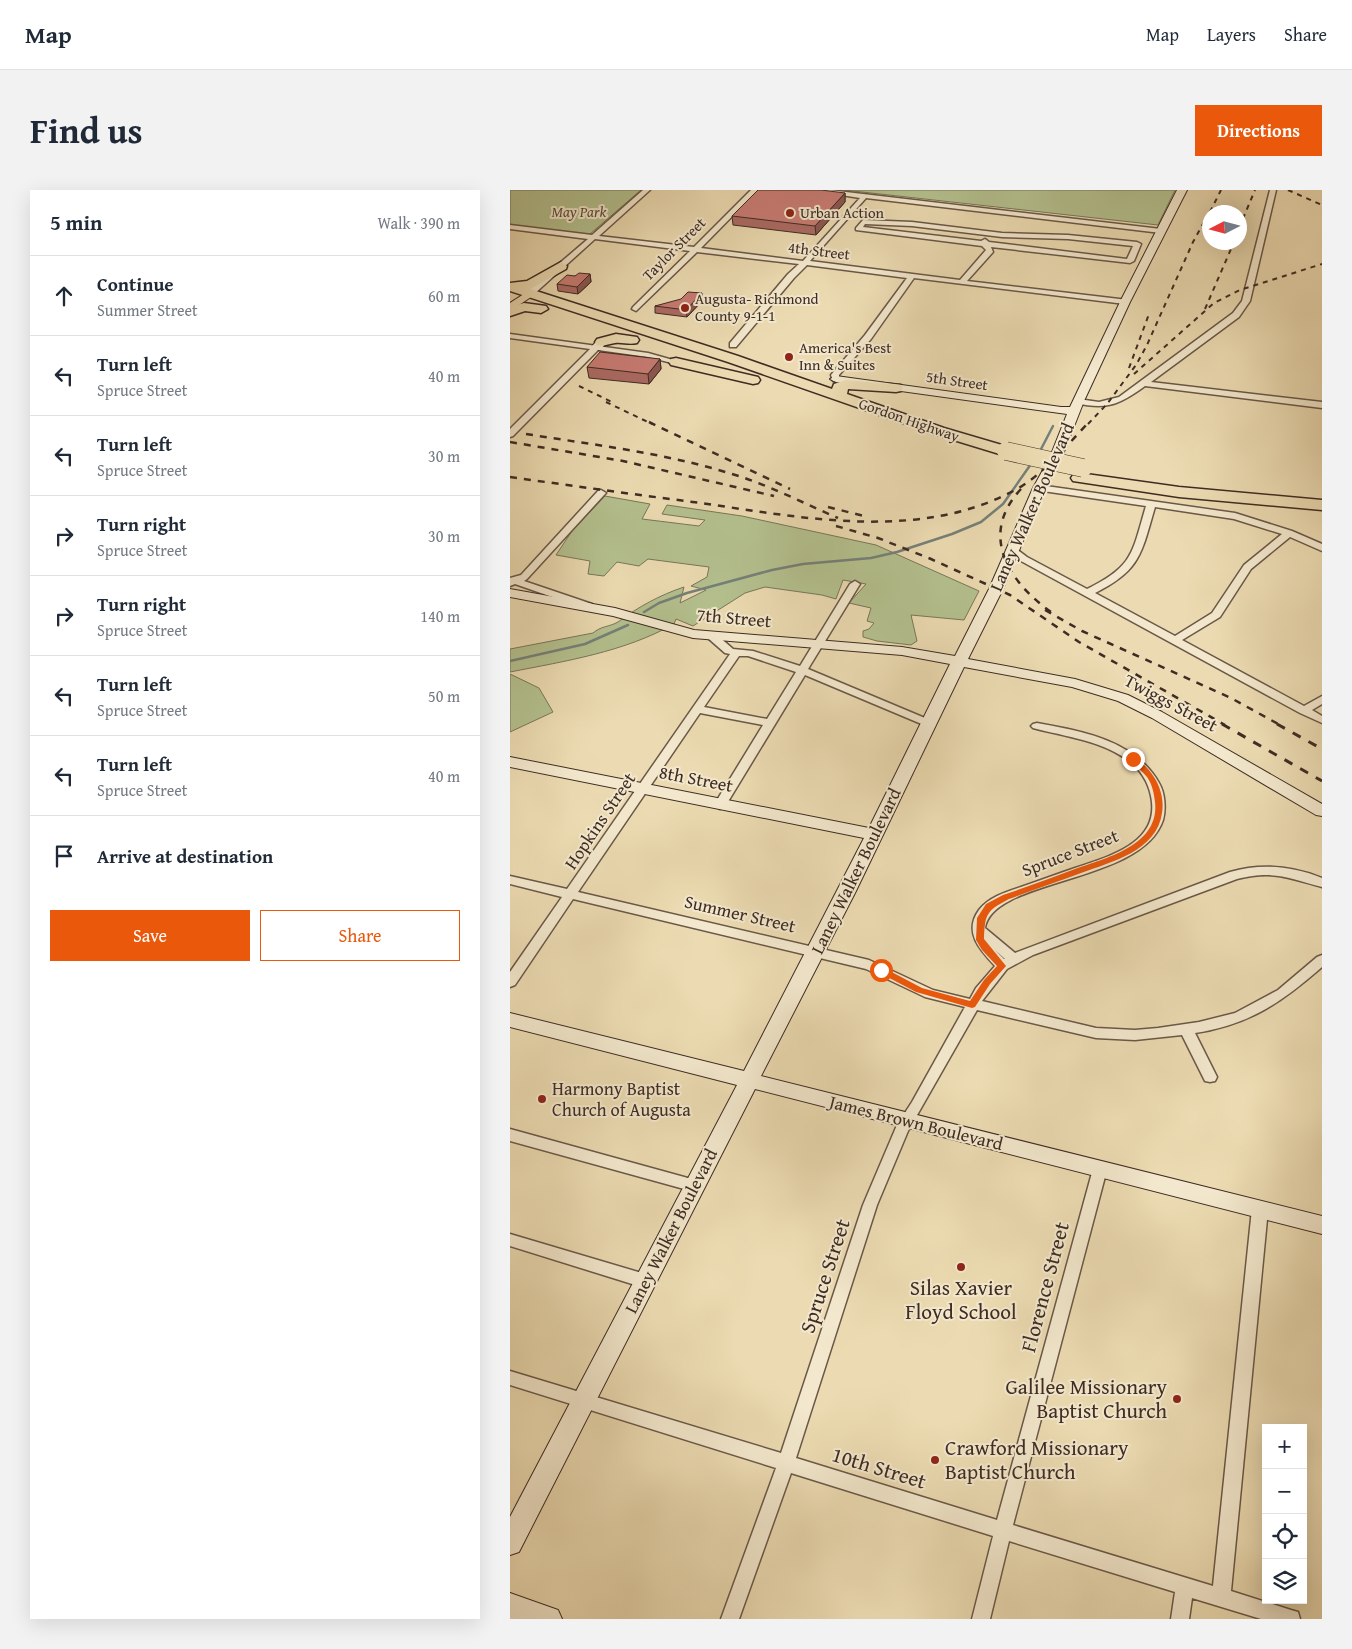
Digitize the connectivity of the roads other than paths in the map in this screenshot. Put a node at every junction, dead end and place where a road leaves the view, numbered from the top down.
1 (647, 190) edge
2 (755, 190) edge
3 (812, 190) edge
4 (1182, 190) edge
5 (1273, 190) edge
6 (865, 196) junction
7 (510, 227) edge
8 (1161, 231) junction
9 (986, 233) junction
10 (593, 237) junction
11 (985, 245) junction
12 (695, 250) junction
13 (805, 263) junction
14 (561, 266) junction
15 (912, 276) junction
16 (962, 282) junction
17 (510, 287) edge
18 (1124, 302) junction
19 (516, 303) edge
20 (636, 309) junction
21 (633, 333) junction
22 (600, 334) junction
23 (510, 336) edge
24 (734, 345) junction
25 (706, 350) junction
26 (676, 362) joint
27 (764, 374) junction
28 (1142, 383) junction
29 (838, 386) junction
30 (896, 388) joint
31 (1322, 405) edge
32 (1076, 406) junction
33 (510, 434) edge
34 (981, 444) junction
35 (1004, 456) junction
36 (1081, 473) junction
37 (1038, 488) junction
38 (601, 494) dead end
39 (1322, 496) edge
40 (1152, 503) junction
41 (1322, 506) edge
42 (1289, 533) junction
43 (1322, 548) edge
44 (1012, 550) junction
45 (511, 584) edge
46 (855, 584) dead end
47 (1088, 593) junction
48 (713, 637) junction
49 (1176, 640) junction
50 (819, 643) junction
51 (736, 654) junction
52 (959, 660) junction
53 (802, 670) junction
54 (1322, 699) edge
55 (697, 709) junction
56 (1304, 711) junction
57 (1322, 720) edge
58 (770, 722) junction
59 (928, 723) junction
60 (1036, 726) dead end
61 (510, 762) edge
62 (643, 789) junction
63 (720, 805) junction
64 (1322, 811) edge
65 (874, 835) junction
66 (510, 880) edge
67 (1322, 883) edge
68 (571, 894) junction
69 (816, 952) junction
70 (1322, 960) edge
71 (1008, 962) junction
72 (510, 982) edge
73 (972, 1005) junction
74 (510, 1020) edge
75 (1186, 1029) junction
76 (1210, 1077) dead end
77 (749, 1080) junction
78 (907, 1120) junction
79 (510, 1135) edge
80 (1100, 1169) junction
81 (695, 1186) junction
82 (1260, 1209) junction
83 (1322, 1225) edge
84 (510, 1240) edge
85 (645, 1282) junction
86 (510, 1378) edge
87 (584, 1400) junction
88 (786, 1463) junction
89 (1003, 1530) junction
90 (510, 1543) edge
91 (1185, 1586) junction
92 (1221, 1597) junction
93 (510, 1606) edge
94 (549, 1619) edge
95 (730, 1619) edge
96 (981, 1619) edge
97 (1180, 1619) edge
98 (1291, 1619) edge

1 - 10 street
2 - 12 street, Taylor Street
3 - 6 street
4 - 8 main road, Laney Walker Boulevard
5 - 28 street
6 - 8 street
6 - 13 street
7 - 10 street, 4th Street
8 - 18 main road, Laney Walker Boulevard
9 - 11 street
9 - 11 street
9 - 11 street
10 - 12 street, 4th Street
10 - 14 street
11 - 16 street
12 - 13 street, 4th Street
12 - 20 street, Taylor Street
13 - 15 street, 4th Street
13 - 24 street
14 - 17 highway
14 - 19 street
15 - 16 street, 4th Street
15 - 29 street
16 - 18 street, 4th Street
17 - 19 highway, Gordon Highway
18 - 32 main road, Laney Walker Boulevard
19 - 22 highway, Gordon Highway
19 - 22 highway, Gordon Highway
20 - 21 highway
20 - 22 highway
21 - 22 highway, Gordon Highway
21 - 25 highway, Gordon Highway
21 - 27 highway, Gordon Highway
22 - 23 street
22 - 26 street
22 - 33 street
24 - 25 highway
24 - 27 highway
25 - 27 highway, Gordon Highway
26 - 27 highway
27 - 29 highway
27 - 34 highway, Gordon Highway
27 - 35 highway, Gordon Highway
28 - 31 street
28 - 32 street
29 - 30 highway
29 - 34 highway
30 - 32 main road, 5th Street
32 - 37 main road, Laney Walker Boulevard
34 - 35 highway, Gordon Highway
35 - 36 highway, Gordon Highway
36 - 39 highway, Gordon Highway
36 - 41 highway, Gordon Highway
37 - 40 street
37 - 44 main road, Laney Walker Boulevard
38 - 45 street
40 - 42 street
40 - 47 street
42 - 43 street
42 - 49 street
44 - 47 street
44 - 52 main road, Laney Walker Boulevard
45 - 48 main road, 7th Street
46 - 50 street
47 - 49 street
48 - 50 main road, 7th Street
48 - 51 street
49 - 56 street
50 - 52 main road, 7th Street
50 - 53 street
51 - 53 street
51 - 55 street, Hopkins Street
52 - 59 main road, Laney Walker Boulevard
52 - 64 main road, Twiggs Street
53 - 58 street
53 - 59 street
54 - 56 street
55 - 58 street
55 - 62 street, Hopkins Street
56 - 57 street
58 - 63 street
59 - 65 main road, Laney Walker Boulevard
60 - 71 street, Spruce Street
61 - 62 main road, 8th Street
62 - 63 main road, 8th Street
62 - 68 street, Hopkins Street
63 - 65 main road, 8th Street
65 - 69 main road, Laney Walker Boulevard
66 - 68 street, Summer Street
67 - 71 street, Spruce Street
68 - 69 street, Summer Street
68 - 72 street, Hopkins Street
69 - 73 street, Summer Street
69 - 77 main road, Laney Walker Boulevard
70 - 75 street, Summer Street
71 - 73 street, Spruce Street
73 - 75 street, Summer Street
73 - 78 street, Spruce Street
74 - 77 main road, James Brown Boulevard
75 - 76 street
77 - 78 main road, James Brown Boulevard
77 - 81 main road, Laney Walker Boulevard
78 - 80 main road, James Brown Boulevard
78 - 88 street, Spruce Street
79 - 81 street
80 - 82 main road, James Brown Boulevard
80 - 89 street, Florence Street
81 - 85 main road, Laney Walker Boulevard
82 - 83 main road, James Brown Boulevard
82 - 92 street
84 - 85 street
85 - 87 main road, Laney Walker Boulevard
86 - 87 street, 10th Street
87 - 88 street, 10th Street
87 - 90 main road, Laney Walker Boulevard
88 - 89 street, 10th Street
88 - 95 street, Spruce Street
89 - 91 street, 10th Street
89 - 96 street, Florence Street
91 - 92 street, 10th Street
91 - 97 street
92 - 98 street, 10th Street
93 - 94 main road

